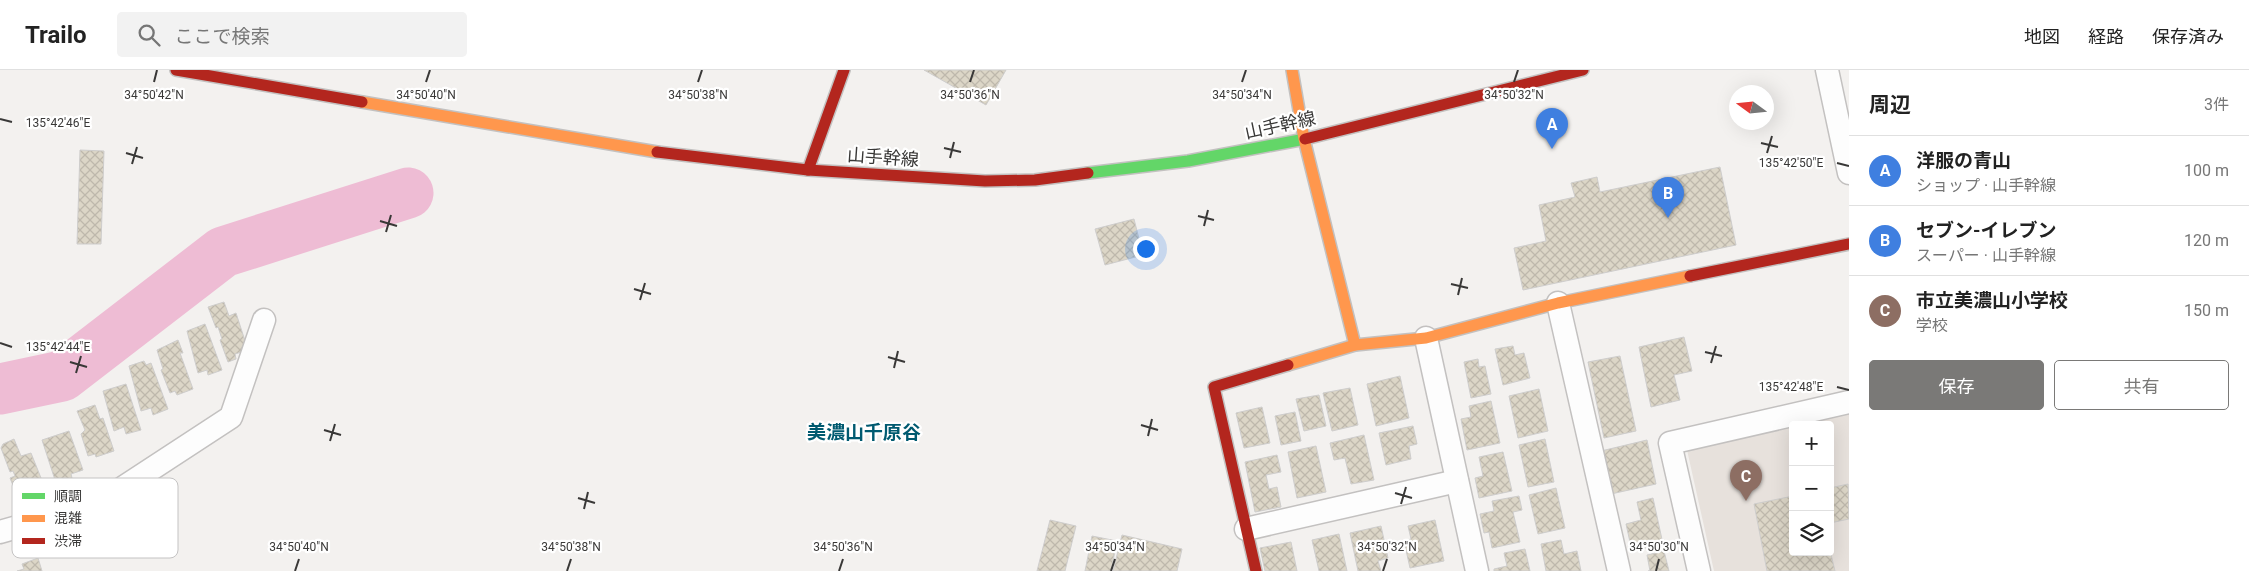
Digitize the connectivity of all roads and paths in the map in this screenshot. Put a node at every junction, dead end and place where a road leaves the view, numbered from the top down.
1 (176, 70) edge
2 (844, 70) edge
3 (1292, 70) edge
4 (1584, 70) edge
5 (1827, 70) edge
6 (1304, 139) junction
7 (1848, 160) edge
8 (808, 170) junction
9 (1849, 244) edge
10 (1558, 303) junction
11 (264, 320) dead end
12 (1426, 338) junction
13 (1355, 345) junction
14 (1849, 402) edge
15 (138, 478) edge
16 (1457, 481) junction
17 (1246, 529) junction
18 (1256, 571) edge
19 (1477, 571) edge
20 (1619, 571) edge
21 (1699, 571) edge

1 - 8 street, 山手幹線
2 - 8 street
3 - 6 street
4 - 6 street, 山手幹線
5 - 7 street
6 - 8 street, 山手幹線
6 - 13 street
9 - 10 street
10 - 12 street
10 - 20 street
11 - 15 street
12 - 13 street
12 - 16 street
13 - 17 street
14 - 21 street
16 - 17 street
16 - 19 street
17 - 18 street

